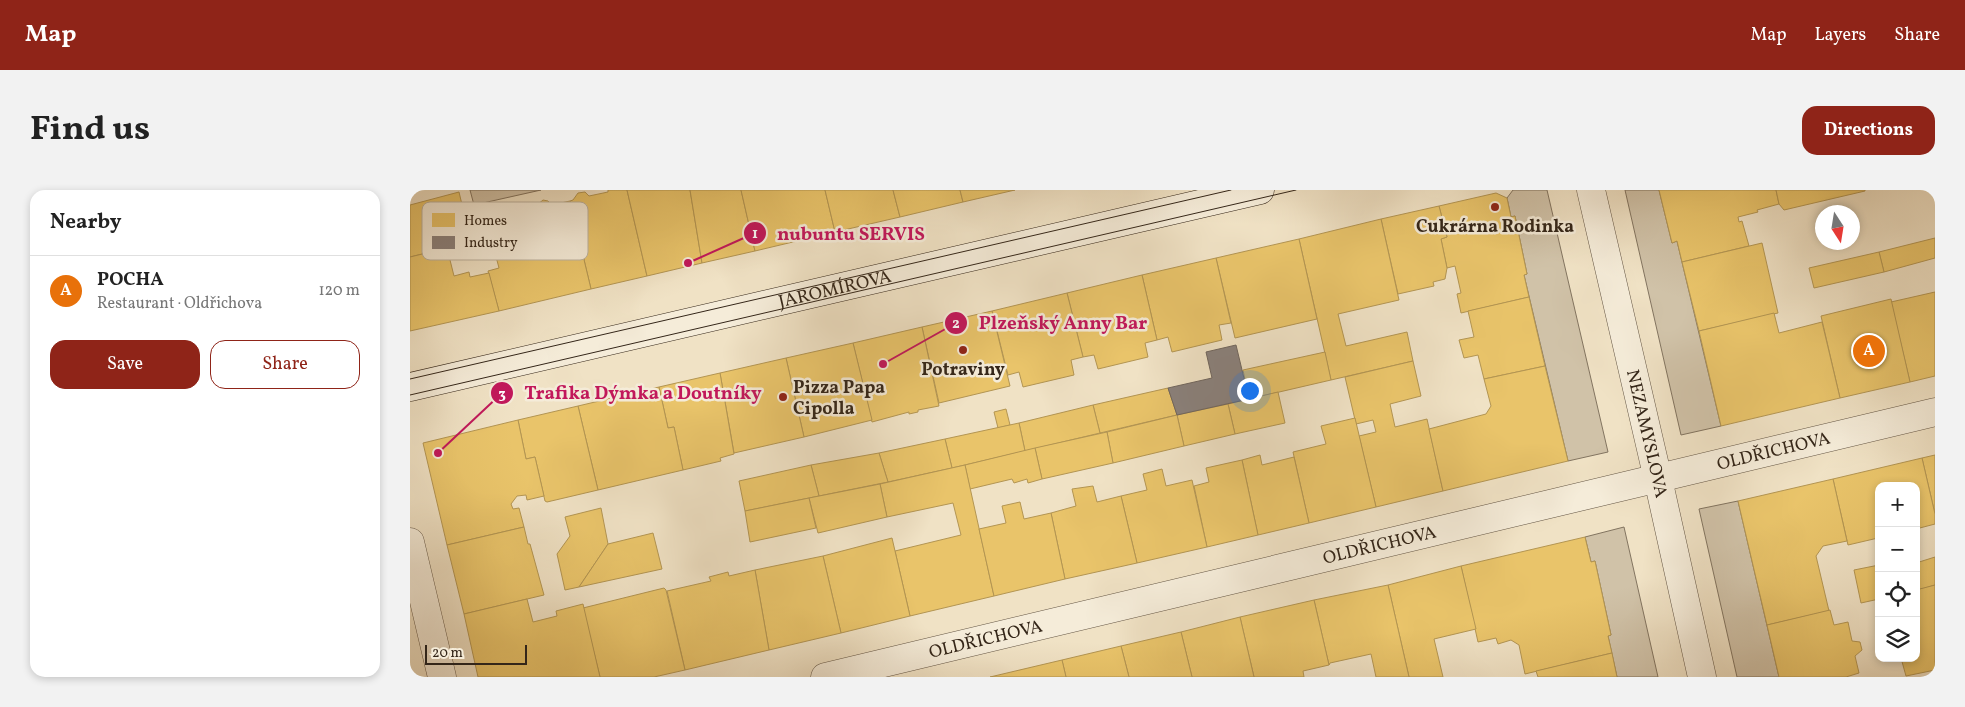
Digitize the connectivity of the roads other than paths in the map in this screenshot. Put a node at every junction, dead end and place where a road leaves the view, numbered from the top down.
1 (1260, 190) edge
2 (1591, 190) edge
3 (410, 387) edge
4 (1935, 412) edge
5 (1658, 479) junction
6 (410, 542) edge
7 (442, 677) edge
8 (825, 677) edge
9 (1702, 677) edge

1 - 3 street, JAROMÍROVA
2 - 5 street, NEZAMYSLOVA
4 - 5 street, OLDŘICHOVA
5 - 8 street, OLDŘICHOVA
5 - 9 street, NEZAMYSLOVA
6 - 7 street

